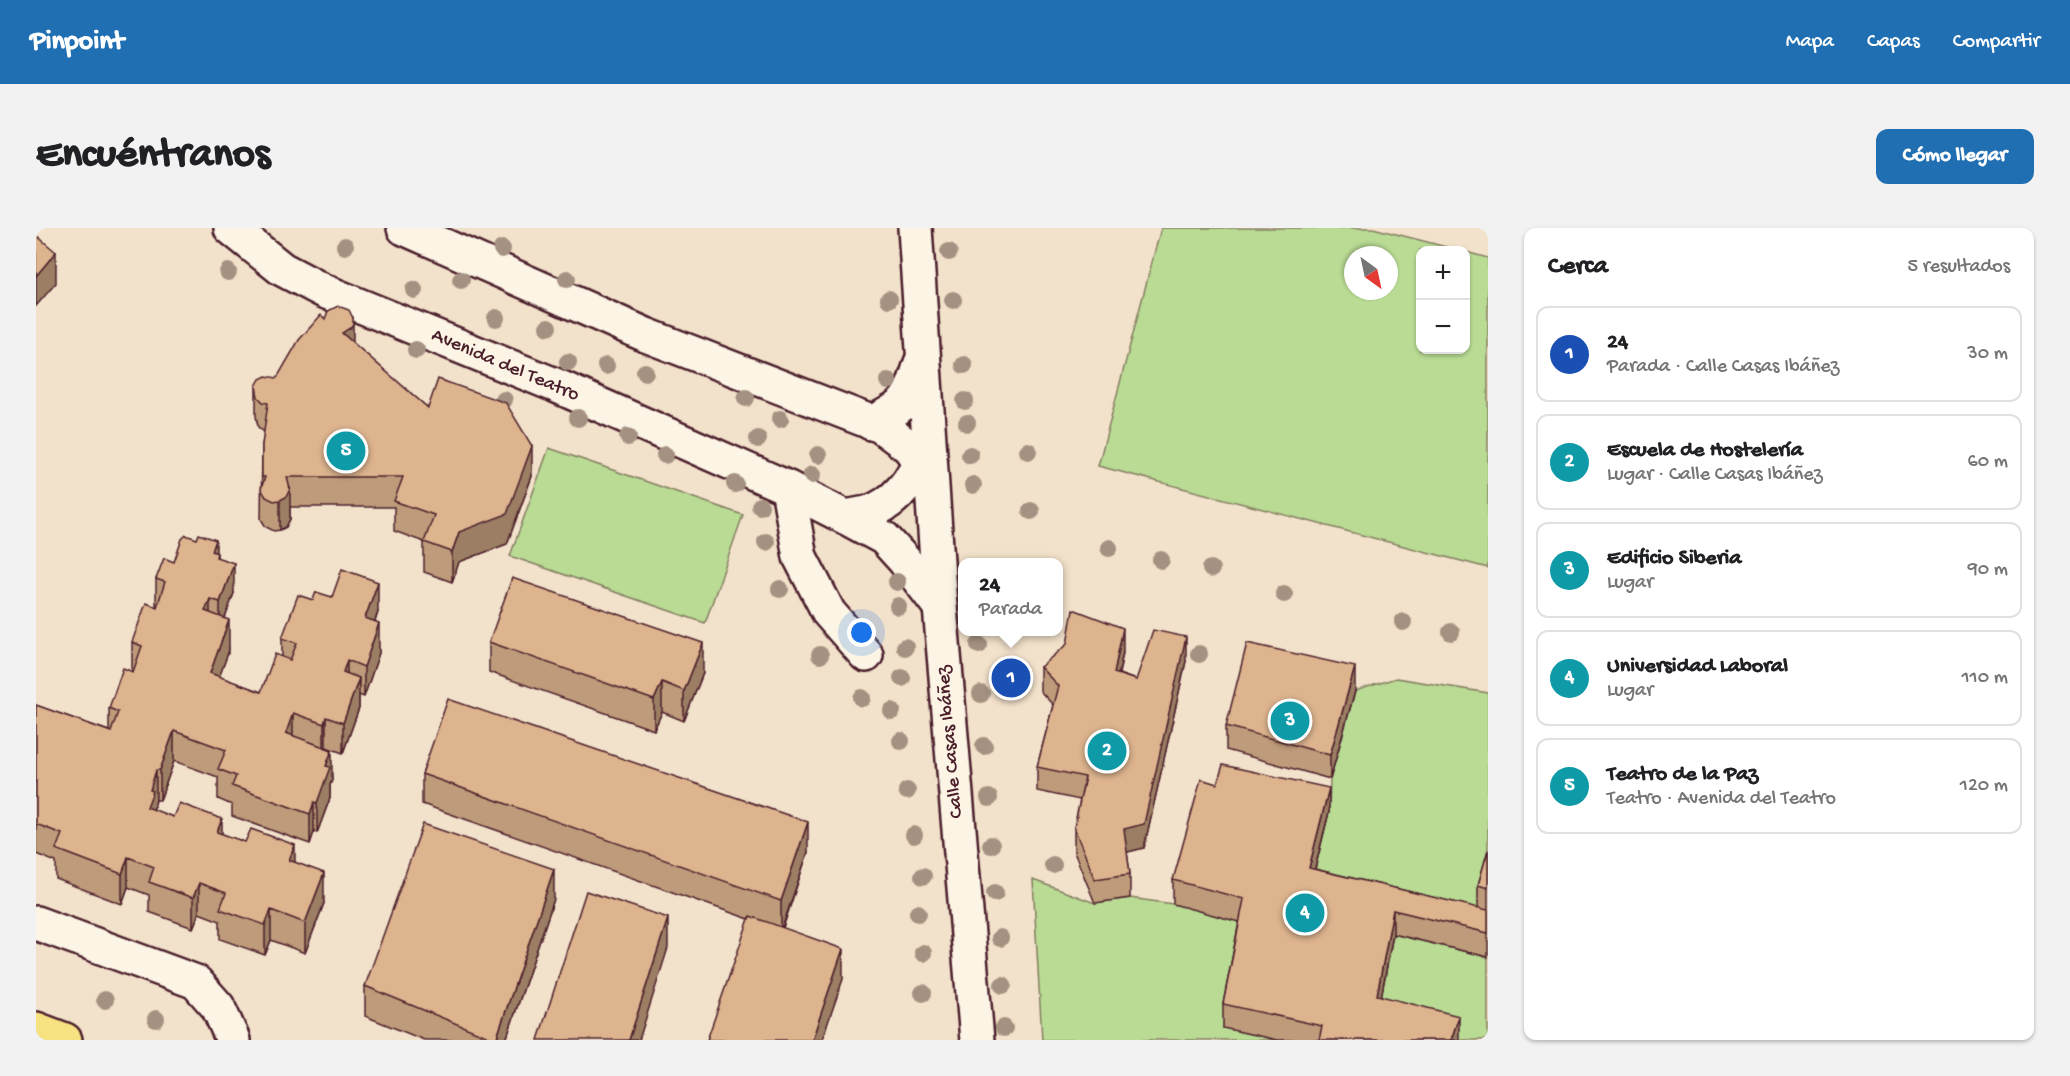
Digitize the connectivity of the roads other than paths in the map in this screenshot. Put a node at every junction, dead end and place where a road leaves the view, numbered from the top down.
1 (231, 228) edge
2 (404, 228) edge
3 (915, 228) edge
4 (923, 356) junction
5 (871, 423) junction
6 (927, 461) junction
7 (788, 488) junction
8 (845, 517) junction
9 (940, 607) junction
10 (866, 655) dead end
11 (36, 923) edge
12 (36, 1029) edge
13 (65, 1040) edge
14 (233, 1040) edge
15 (977, 1040) edge

1 - 7 street, Avenida del Teatro
2 - 5 street
3 - 4 street, Calle Casas Ibáñez
4 - 5 street
4 - 6 street, Calle Casas Ibáñez
5 - 6 street
6 - 8 street
6 - 9 street, Calle Casas Ibáñez
7 - 8 street, Avenida del Teatro
7 - 10 street
8 - 9 street, Avenida del Teatro
9 - 15 street, Calle Casas Ibáñez
11 - 14 street
12 - 13 main road

